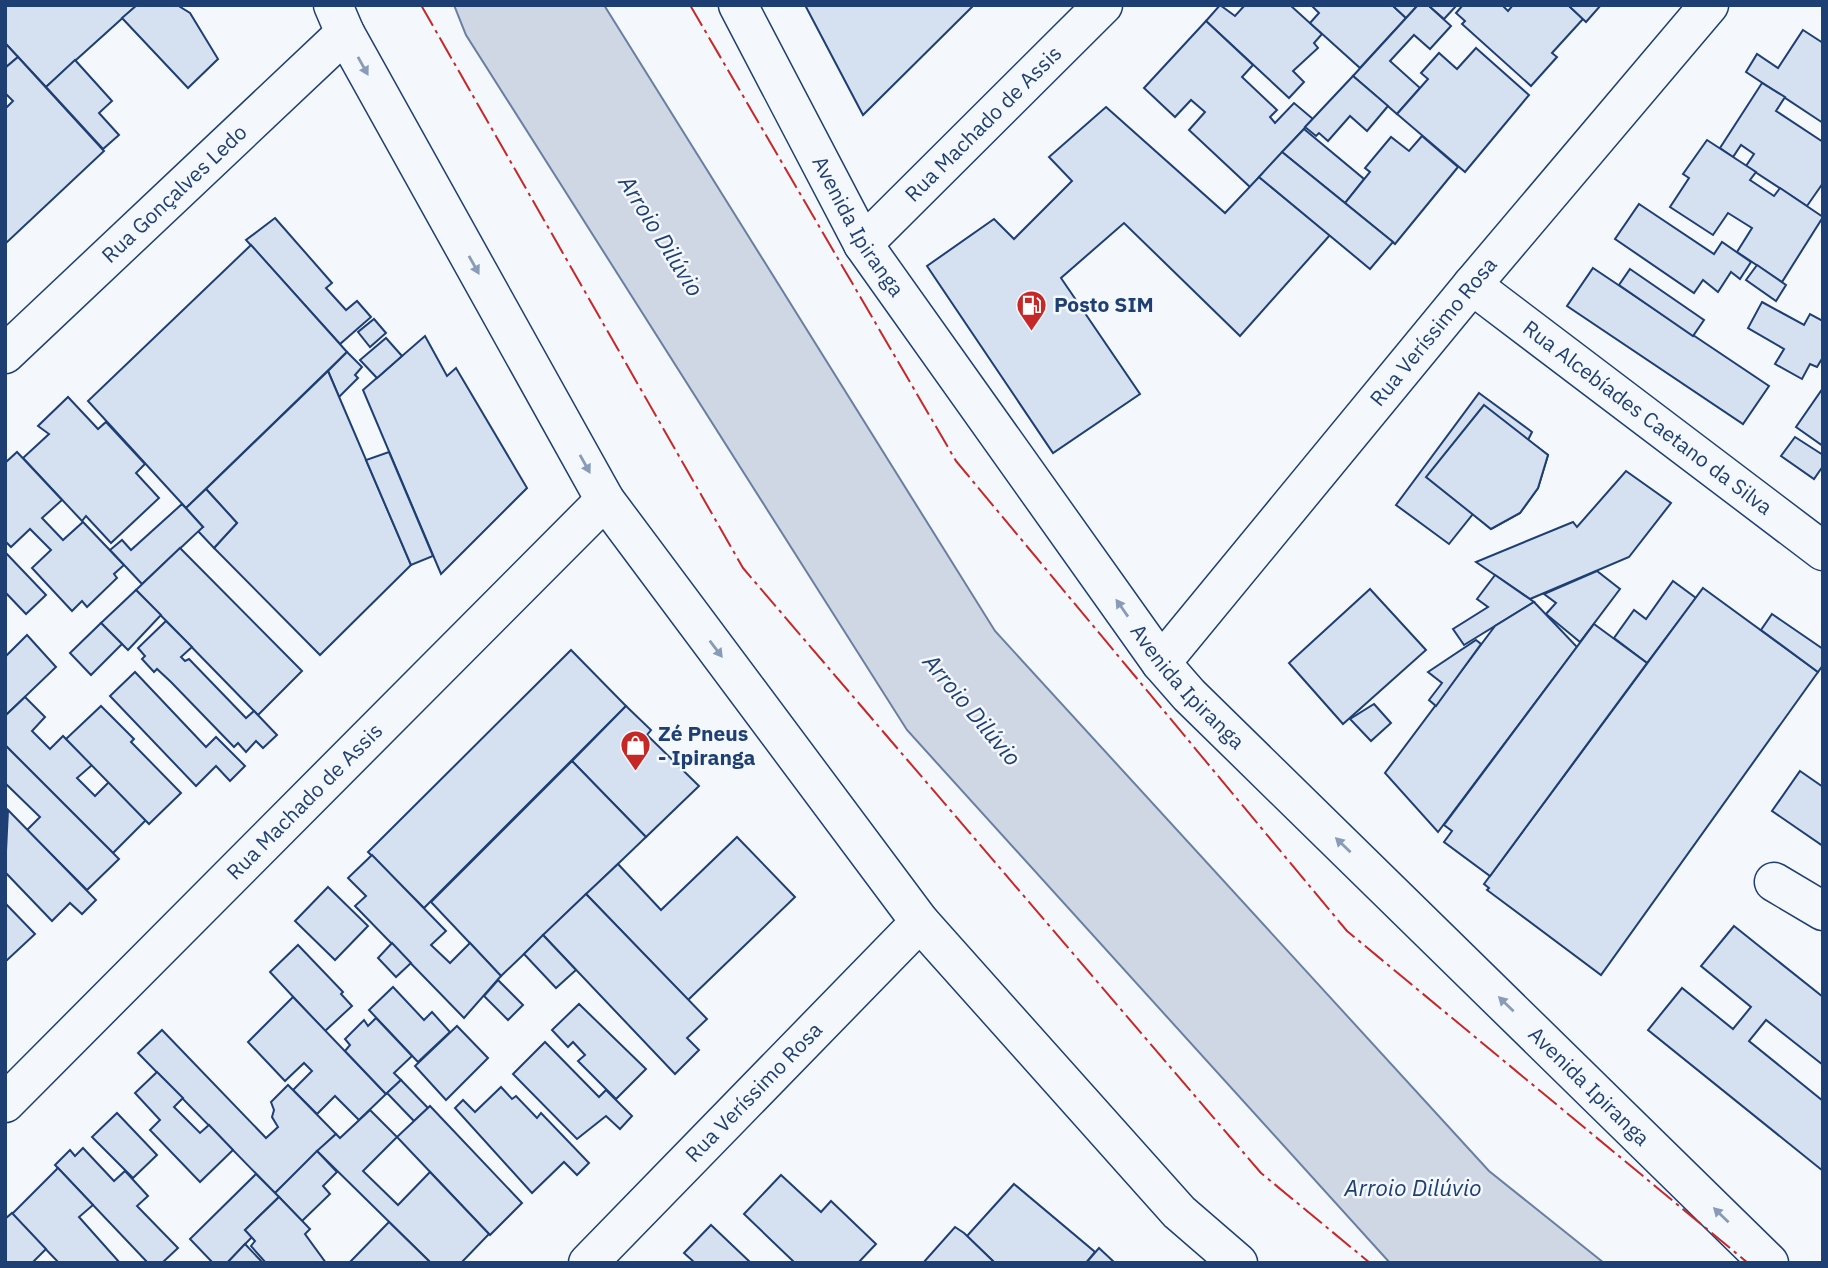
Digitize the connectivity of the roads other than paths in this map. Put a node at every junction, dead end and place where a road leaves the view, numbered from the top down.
1 (738, 5) edge
2 (1103, 5) edge
3 (1709, 5) edge
4 (339, 19) edge
5 (863, 244) junction
6 (1472, 285) junction
7 (5, 354) edge
8 (605, 500) junction
9 (1823, 551) edge
10 (1161, 663) junction
11 (1774, 882) dead end
12 (1823, 911) edge
13 (920, 922) junction
14 (5, 1103) edge
15 (588, 1263) edge
16 (1238, 1263) edge
17 (1769, 1263) edge

1 - 5 street, Avenida Ipiranga
2 - 5 street, Rua Machado de Assis
3 - 6 street, Rua Veríssimo Rosa
4 - 7 street, Rua Gonçalves Ledo
4 -> 8 street
10 -> 5 street, Avenida Ipiranga
6 - 9 street, Rua Alcebíades Caetano da Silva
6 - 10 street, Rua Veríssimo Rosa
8 -> 13 street
8 - 14 street, Rua Machado de Assis
17 -> 10 street, Avenida Ipiranga
11 - 12 street
13 - 15 street, Rua Veríssimo Rosa
13 - 16 street

